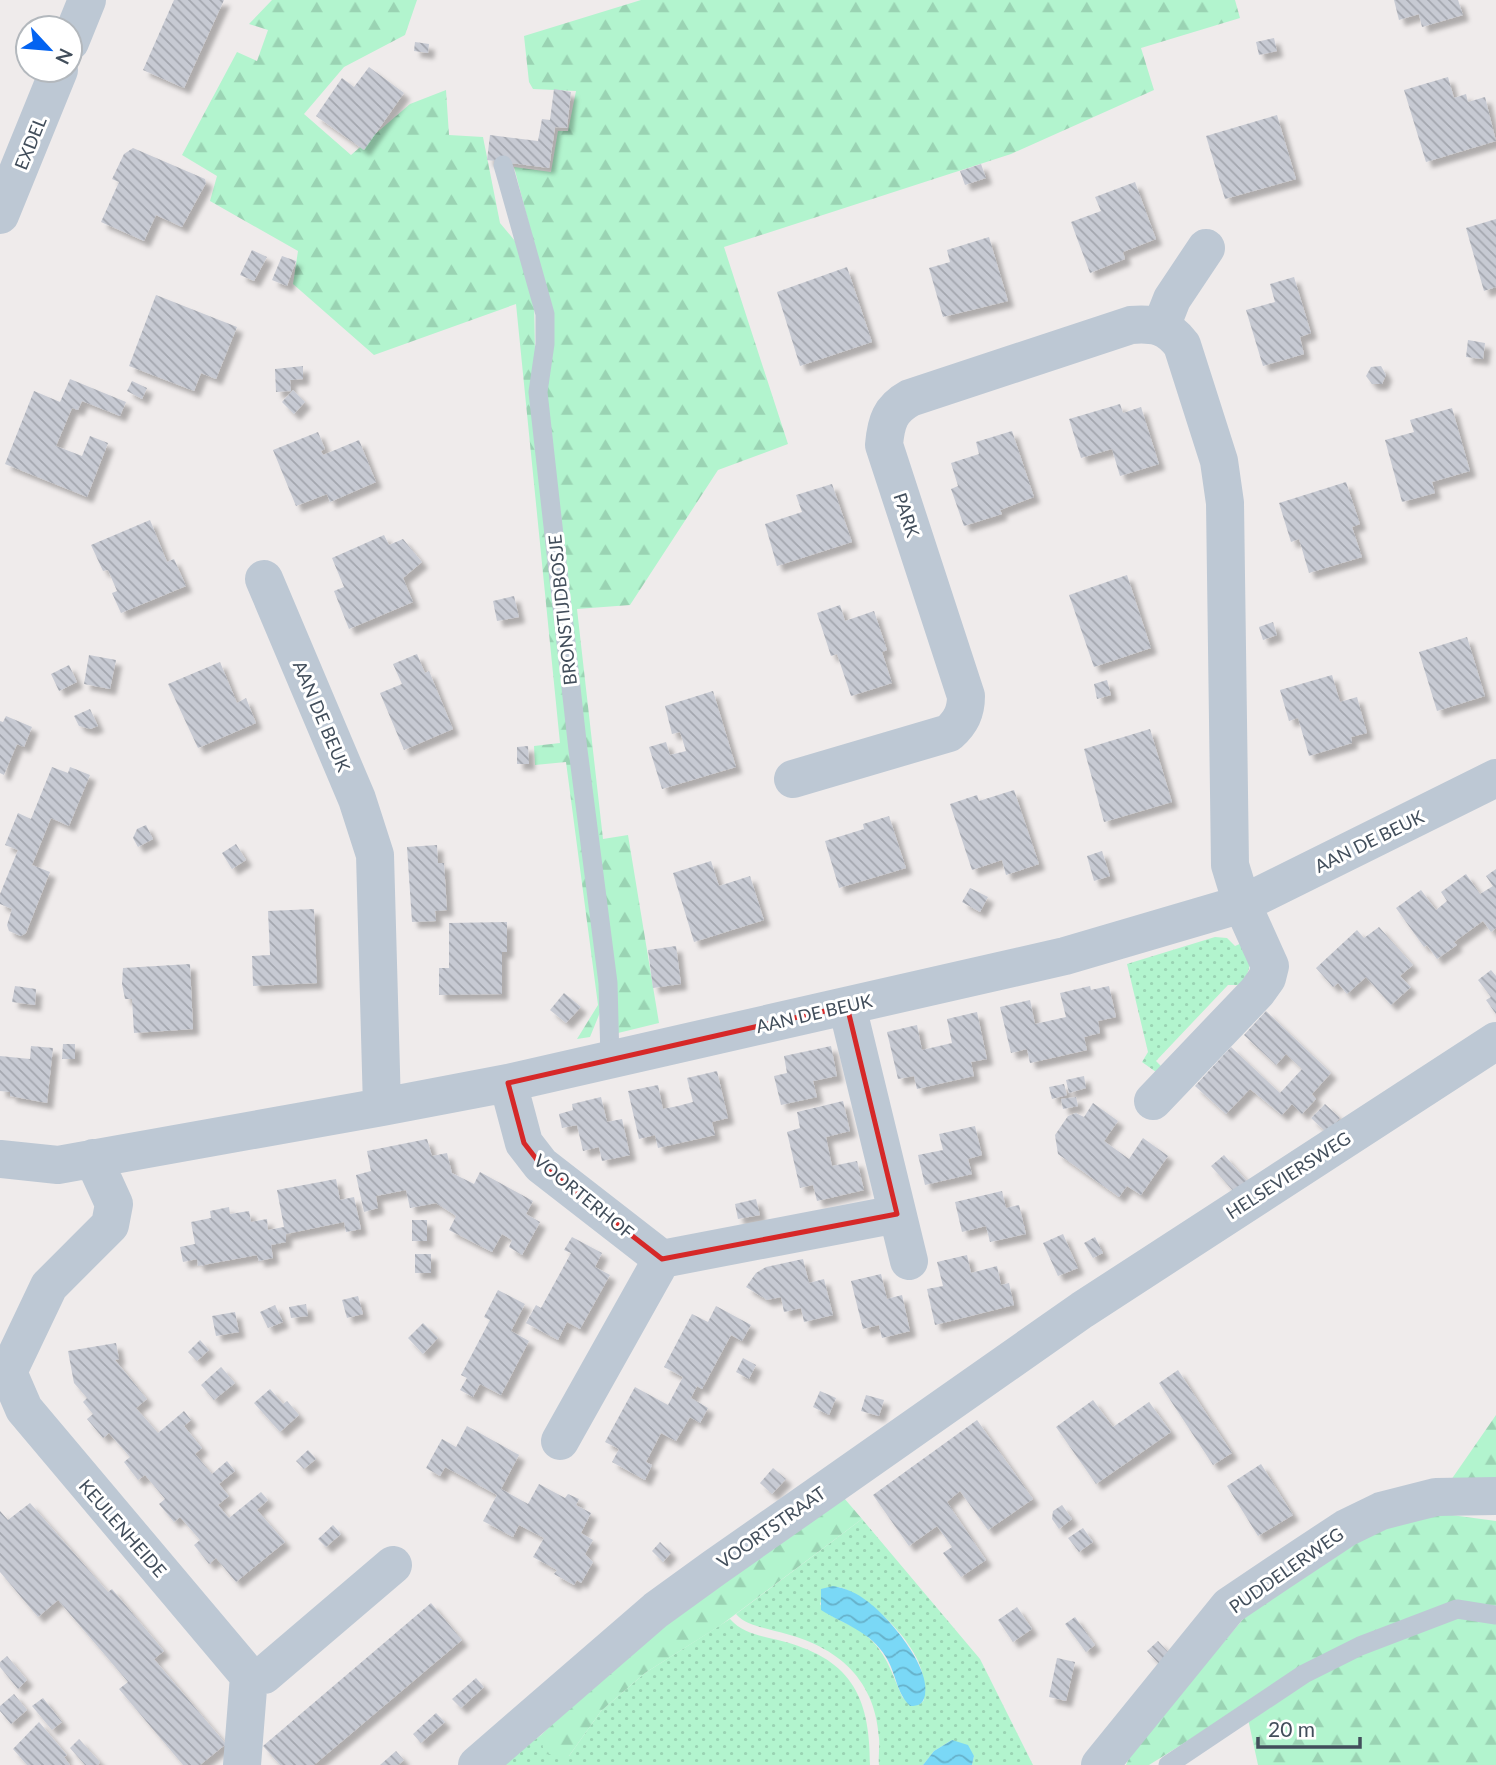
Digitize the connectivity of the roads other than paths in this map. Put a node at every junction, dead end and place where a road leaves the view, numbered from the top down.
1 (50, 84) edge
2 (13, 144) edge
3 (503, 165) dead end
4 (0, 215) edge
5 (1206, 248) dead end
6 (1161, 327) junction
7 (264, 579) dead end
8 (1496, 778) edge
9 (793, 779) dead end
10 (1241, 904) junction
11 (847, 1006) junction
12 (1496, 1041) edge
13 (611, 1060) junction
14 (508, 1083) junction
15 (1153, 1101) dead end
16 (382, 1107) junction
17 (93, 1158) junction
18 (0, 1159) edge
19 (897, 1214) junction
20 (662, 1259) junction
21 (909, 1261) dead end
22 (1082, 1310) joint
23 (4, 1371) edge
24 (560, 1441) dead end
25 (1496, 1496) edge
26 (393, 1565) dead end
27 (1496, 1615) edge
28 (250, 1676) junction
29 (242, 1765) edge
30 (477, 1765) edge
31 (1100, 1765) edge
32 (1168, 1765) edge

1 - 2 street, EXDEL
2 - 4 street, EXDEL
3 - 13 lane, BRONSTIJDBOSJE
5 - 6 street
6 - 9 street, PARK
6 - 10 street
7 - 16 street, AAN DE BEUK
8 - 10 street, AAN DE BEUK
10 - 11 street, AAN DE BEUK
10 - 15 street
11 - 13 street, AAN DE BEUK
11 - 19 street
12 - 22 street, HELSEVIERSWEG
13 - 14 street, AAN DE BEUK
14 - 16 street, AAN DE BEUK
14 - 20 street, VOORTERHOF
16 - 17 street, AAN DE BEUK
17 - 18 street, AAN DE BEUK
17 - 23 street, KEULENHEIDE
19 - 20 street
19 - 21 street
20 - 24 street
22 - 30 street, VOORTSTRAAT
23 - 28 street, KEULENHEIDE
25 - 31 street, PUDDELERWEG
26 - 28 street
27 - 32 lane
28 - 29 street

